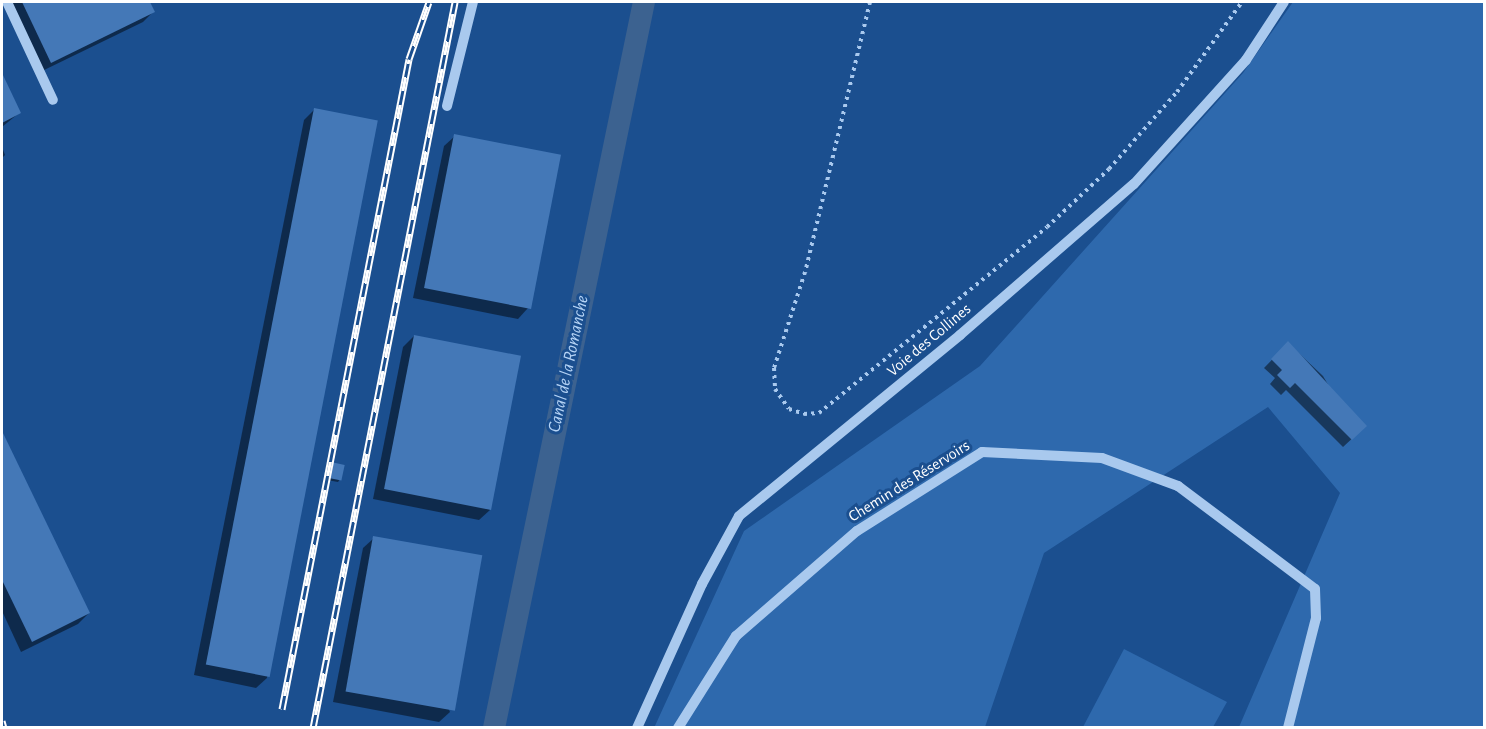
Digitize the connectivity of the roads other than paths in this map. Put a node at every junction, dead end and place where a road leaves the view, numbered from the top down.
1 (7, 2) edge
2 (473, 2) edge
3 (1284, 2) edge
4 (53, 100) dead end
5 (447, 106) dead end
6 (637, 728) edge
7 (678, 728) edge
8 (1288, 728) edge

1 - 4 street
2 - 5 street
3 - 6 street, Voie des Collines
7 - 8 street, Chemin des Réservoirs

